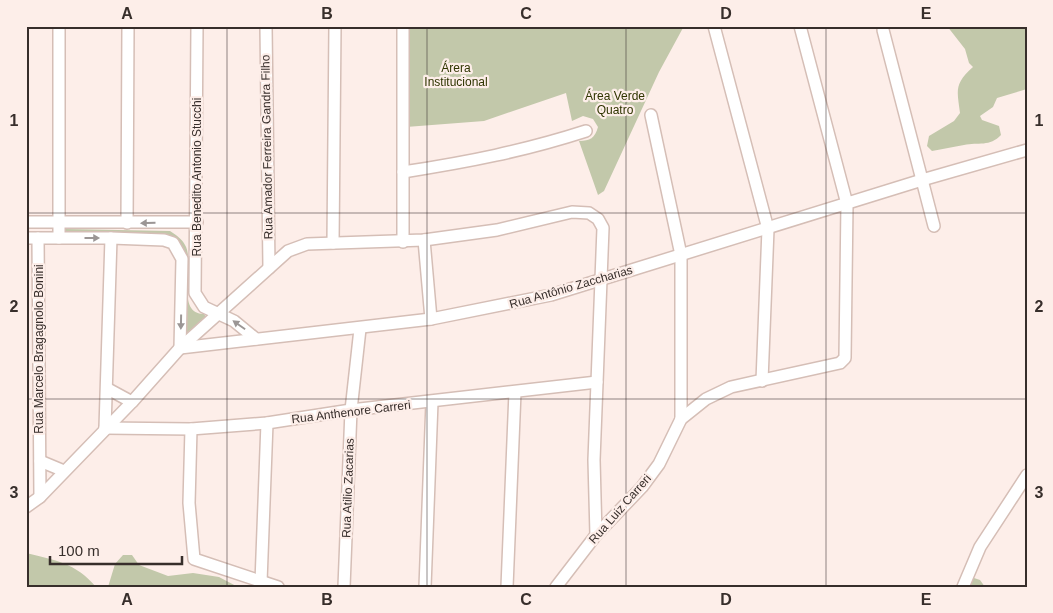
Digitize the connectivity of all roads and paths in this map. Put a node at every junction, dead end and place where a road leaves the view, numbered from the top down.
1 (59, 26) edge
2 (128, 26) edge
3 (197, 26) edge
4 (266, 26) edge
5 (334, 26) edge
6 (403, 26) edge
7 (714, 26) edge
8 (800, 26) edge
9 (883, 30) dead end
10 (651, 115) dead end
11 (586, 131) dead end
12 (1027, 150) edge
13 (403, 172) junction
14 (922, 180) junction
15 (847, 204) junction
16 (59, 221) junction
17 (26, 222) edge
18 (197, 222) junction
19 (127, 223) junction
20 (934, 226) dead end
21 (768, 229) junction
22 (32, 238) edge
23 (59, 238) junction
24 (111, 238) junction
25 (424, 240) junction
26 (403, 242) junction
27 (333, 244) junction
28 (681, 255) junction
29 (269, 268) junction
30 (600, 280) junction
31 (220, 314) junction
32 (431, 319) junction
33 (360, 329) junction
34 (256, 339) junction
35 (180, 348) junction
36 (762, 381) junction
37 (597, 382) junction
38 (108, 388) junction
39 (515, 392) junction
40 (132, 402) junction
41 (432, 402) junction
42 (351, 410) junction
43 (681, 419) junction
44 (267, 423) junction
45 (104, 428) junction
46 (191, 429) junction
47 (40, 461) junction
48 (64, 471) junction
49 (1027, 475) edge
50 (40, 497) junction
51 (26, 507) edge
52 (596, 535) junction
53 (261, 582) junction
54 (278, 587) edge
55 (344, 587) edge
56 (425, 587) edge
57 (507, 587) edge
58 (556, 587) edge
59 (963, 587) edge

1 - 16 street
2 - 19 street
3 - 18 street, Rua Benedito Antonio Stucchi
4 - 29 street, Rua Amador Ferreira Gandra Filho
5 - 27 street
6 - 13 street
7 - 21 street
8 - 15 street
9 - 14 street
10 - 28 street
11 - 13 street
12 - 14 street, Rua Antônio Zaccharias
13 - 26 street
14 - 15 street, Rua Antônio Zaccharias
14 - 20 street
15 - 21 street, Rua Antônio Zaccharias
15 - 36 street, Rua Luiz Carreri
16 - 17 street
16 - 19 street
16 - 23 street
18 -> 19 street
18 - 31 street, Rua Benedito Antonio Stucchi
21 - 28 street, Rua Antônio Zaccharias
21 - 36 street
22 - 23 street
22 - 47 street, Rua Marcelo Bragagnolo Bonini
23 -> 24 street
24 -> 35 street
24 - 38 street
25 - 26 street
25 - 30 street
25 - 32 street
26 - 27 street
27 - 29 street
28 - 30 street, Rua Antônio Zaccharias
28 - 43 street
29 - 31 street
30 - 32 street, Rua Antônio Zaccharias
30 - 37 street
34 -> 31 street, Rua Benedito Antonio Stucchi
31 - 35 street
32 - 33 street, Rua Antônio Zaccharias
33 - 34 street, Rua Antônio Zaccharias
33 - 42 street, Rua Atilio Zacarias
34 - 35 street, Rua Antônio Zaccharias
35 - 40 street
36 - 43 street, Rua Luiz Carreri
37 - 39 street, Rua Anthenore Carreri
37 - 52 street
38 - 40 street
38 - 45 street
39 - 41 street, Rua Anthenore Carreri
39 - 57 street
40 - 45 street
41 - 42 street, Rua Anthenore Carreri
41 - 56 street
42 - 44 street, Rua Anthenore Carreri
42 - 55 street, Rua Atilio Zacarias
43 - 52 street, Rua Luiz Carreri
44 - 46 street, Rua Anthenore Carreri
44 - 53 street
45 - 46 street, Rua Anthenore Carreri
45 - 48 street
46 - 53 street
47 - 48 street
47 - 50 street, Rua Marcelo Bragagnolo Bonini
48 - 50 street
49 - 59 street
50 - 51 street
52 - 58 street, Rua Luiz Carreri
53 - 54 street

